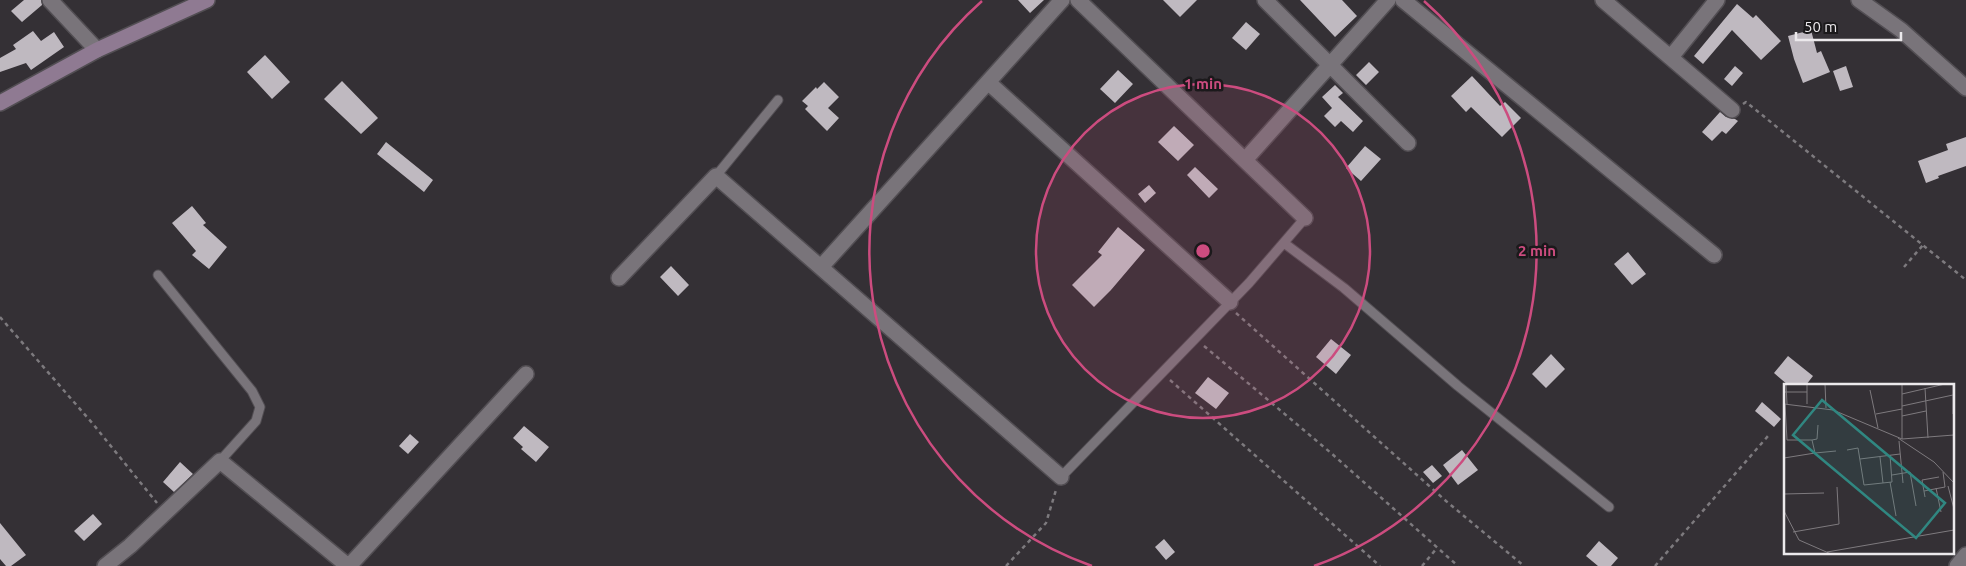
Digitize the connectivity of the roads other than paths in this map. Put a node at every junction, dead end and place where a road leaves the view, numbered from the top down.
1 (50, 0) edge
2 (207, 0) edge
3 (1062, 0) edge
4 (1078, 0) edge
5 (1265, 0) edge
6 (1388, 0) edge
7 (1403, 0) edge
8 (1603, 0) edge
9 (1717, 0) edge
10 (1859, 0) edge
11 (97, 50) junction
12 (1671, 58) junction
13 (1329, 64) junction
14 (989, 82) junction
15 (1966, 88) edge
16 (778, 100) dead end
17 (0, 103) edge
18 (1732, 110) road end
19 (1408, 143) dead end
20 (1245, 160) junction
21 (716, 176) junction
22 (1305, 218) joint
23 (1284, 243) junction
24 (1714, 255) dead end
25 (821, 266) junction
26 (158, 275) dead end
27 (619, 278) dead end
28 (1228, 304) junction
29 (526, 374) dead end
30 (220, 461) junction
31 (1060, 477) joint
32 (1609, 507) dead end
33 (1966, 556) edge
34 (105, 566) edge
35 (348, 566) edge
36 (1957, 566) edge

1 - 11 street
2 - 11 main road
3 - 14 street
4 - 20 street
5 - 13 street
6 - 13 street
7 - 24 street
8 - 12 street
9 - 12 street
10 - 15 street
11 - 17 main road
12 - 18 street
13 - 19 street
13 - 20 street
14 - 25 street
14 - 28 street
16 - 21 lane
20 - 22 street
21 - 25 street
21 - 27 street
22 - 23 lane
23 - 28 lane
23 - 32 lane
25 - 31 street
26 - 30 lane
28 - 31 lane
29 - 35 street
30 - 34 street
30 - 35 street
33 - 36 street

